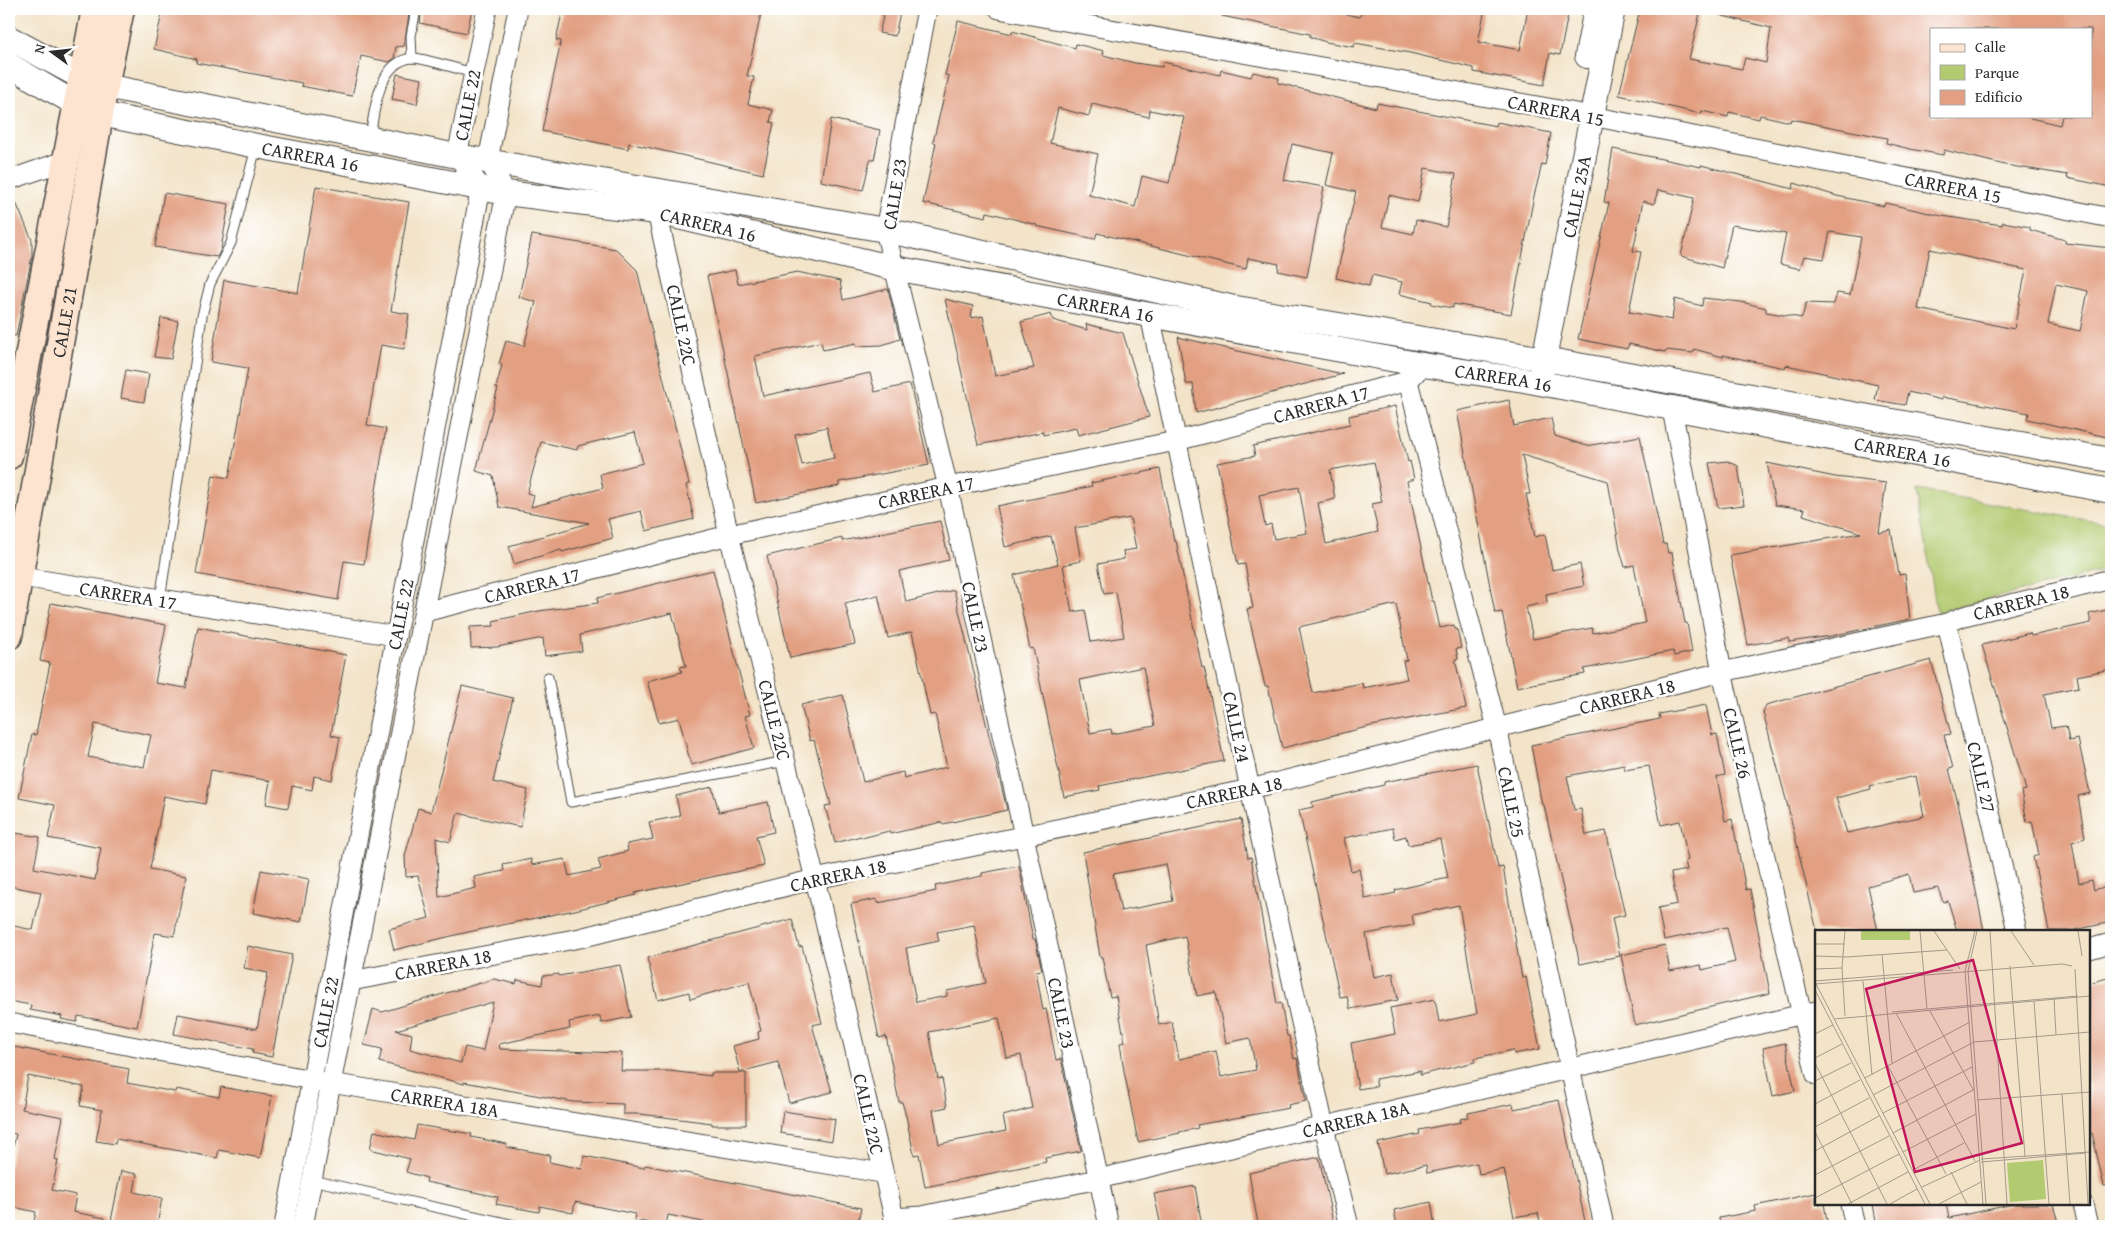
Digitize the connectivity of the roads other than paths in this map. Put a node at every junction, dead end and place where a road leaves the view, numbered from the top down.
1 (95, 9) edge
2 (121, 9) edge
3 (416, 9) edge
4 (487, 9) edge
5 (518, 9) edge
6 (927, 9) edge
7 (998, 9) edge
8 (1596, 9) edge
9 (1613, 9) edge
10 (9, 38) edge
11 (412, 58) junction
12 (9, 65) edge
13 (474, 73) junction
14 (93, 82) junction
15 (76, 104) junction
16 (101, 114) junction
17 (1584, 115) junction
18 (370, 138) junction
19 (257, 146) junction
20 (457, 156) junction
21 (488, 160) junction
22 (64, 161) junction
23 (9, 180) edge
24 (481, 187) junction
25 (506, 193) junction
26 (657, 212) junction
27 (2111, 218) edge
28 (885, 230) junction
29 (894, 268) junction
30 (1150, 314) junction
31 (1537, 358) junction
32 (1415, 373) junction
33 (1532, 382) junction
34 (1672, 409) junction
35 (1176, 441) junction
36 (9, 456) edge
37 (2111, 460) edge
38 (948, 487) junction
39 (2111, 491) edge
40 (729, 535) junction
41 (14, 576) edge
42 (2111, 579) edge
43 (160, 600) junction
44 (424, 612) junction
45 (1947, 624) junction
46 (9, 636) edge
47 (396, 636) junction
48 (1722, 672) junction
49 (548, 677) dead end
50 (1497, 728) junction
51 (786, 762) junction
52 (1250, 789) junction
53 (1024, 836) junction
54 (815, 879) junction
55 (2016, 930) edge
56 (2111, 943) edge
57 (2090, 949) edge
58 (351, 981) junction
59 (1808, 1013) edge
60 (9, 1023) edge
61 (1815, 1067) edge
62 (1568, 1068) junction
63 (322, 1082) junction
64 (1324, 1127) junction
65 (882, 1173) junction
66 (1098, 1179) junction
67 (312, 1180) junction
68 (1850, 1205) edge
69 (2083, 1205) edge
70 (895, 1222) edge
71 (284, 1226) edge
72 (303, 1226) edge
73 (520, 1226) edge
74 (1109, 1226) edge
75 (1349, 1226) edge
76 (1604, 1226) edge
77 (1855, 1226) edge
78 (2088, 1226) edge

1 - 14 main road, CALLE 21
2 - 14 main road, CALLE 21
3 - 11 lane
4 - 13 street, CALLE 22
5 - 21 street, CALLE 22
6 - 28 street, CALLE 23
7 - 17 street, CARRERA 15
8 - 17 street, CALLE 25A
9 - 17 street, CALLE 25A
10 - 14 street, CARRERA 16
11 - 13 lane
11 - 18 lane
12 - 15 street, CARRERA 16
13 - 20 street, CALLE 22
14 - 15 main road, CALLE 21
14 - 16 main road, CALLE 21
14 - 18 street, CARRERA 16
15 - 16 street, CARRERA 16
15 - 22 main road, CALLE 21
16 - 19 street, CARRERA 16
16 - 41 main road, CALLE 21
17 - 27 street, CARRERA 15
17 - 31 street, CALLE 25A
18 - 20 street, CARRERA 16
19 - 24 street, CARRERA 16
19 - 43 lane
20 - 21 street, CARRERA 16
20 - 24 street, CALLE 22
21 - 25 street, CALLE 22
21 - 28 street, CARRERA 16
22 - 23 street
22 - 36 main road, CALLE 21
24 - 25 street, CARRERA 16
24 - 47 street, CALLE 22
25 - 26 street, CARRERA 16
25 - 44 street, CALLE 22
26 - 29 street, CARRERA 16
26 - 40 street, CALLE 22C
28 - 29 street, CALLE 23
28 - 31 street, CARRERA 16
29 - 30 street, CARRERA 16
29 - 38 street, CALLE 23
30 - 32 street, CARRERA 16
30 - 35 street, CALLE 24
31 - 33 street, CALLE 25A
31 - 37 street, CARRERA 16
32 - 33 street, CARRERA 16
32 - 35 street, CARRERA 17
32 - 50 street, CALLE 25
33 - 34 street, CARRERA 16
34 - 39 street, CARRERA 16
34 - 48 street, CALLE 26
35 - 38 street, CARRERA 17
35 - 52 street, CALLE 24
38 - 40 street, CARRERA 17
38 - 53 street, CALLE 23
40 - 44 street, CARRERA 17
40 - 51 street, CALLE 22C
41 - 43 street, CARRERA 17
41 - 46 main road, CALLE 21
42 - 45 street, CARRERA 18
43 - 47 street, CARRERA 17
44 - 58 street, CALLE 22
45 - 48 street, CARRERA 18
45 - 55 street, CALLE 27
47 - 63 street, CALLE 22
48 - 50 street, CARRERA 18
48 - 59 street, CALLE 26
49 - 51 lane
50 - 52 street, CARRERA 18
50 - 62 street, CALLE 25
51 - 54 street, CALLE 22C
52 - 53 street, CARRERA 18
52 - 64 street, CALLE 24
53 - 54 street, CARRERA 18
53 - 66 street, CALLE 23
54 - 58 street, CARRERA 18
54 - 65 street, CALLE 22C
56 - 57 street
58 - 63 street, CALLE 22
59 - 61 street, CALLE 26
59 - 62 street, CARRERA 18A
60 - 63 street, CARRERA 18A
62 - 64 street, CARRERA 18A
62 - 76 street, CALLE 25
63 - 65 street, CARRERA 18A
63 - 67 street, CALLE 22
63 - 71 street, CALLE 22
64 - 66 street, CARRERA 18A
64 - 75 street, CALLE 24
65 - 70 street, CALLE 22C
66 - 70 street, CARRERA 18A
66 - 74 street, CALLE 23
67 - 72 street, CALLE 22
67 - 73 lane
68 - 77 street
69 - 78 street

